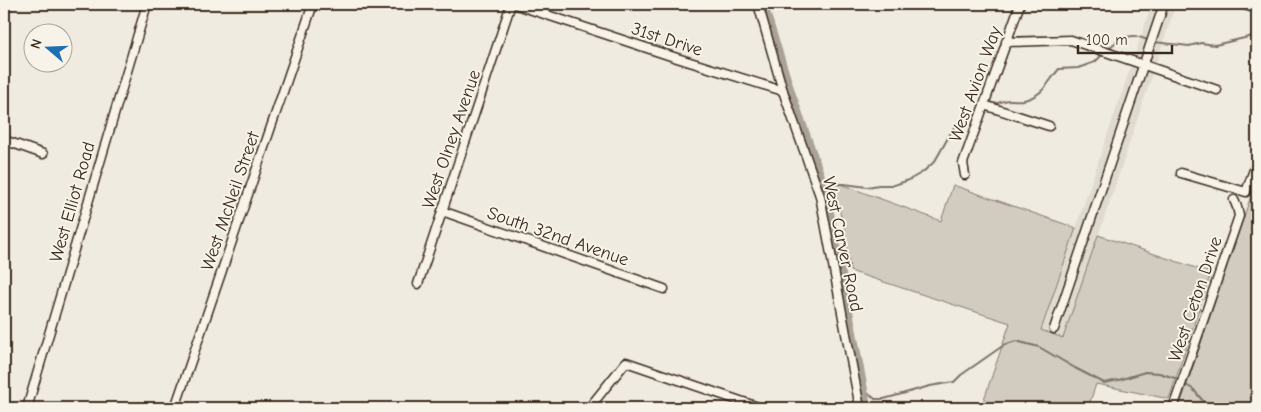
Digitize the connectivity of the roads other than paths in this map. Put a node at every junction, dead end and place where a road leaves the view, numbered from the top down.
1 (147, 4) edge
2 (314, 4) edge
3 (513, 4) edge
4 (758, 4) edge
5 (1020, 4) edge
6 (1164, 4) edge
7 (1242, 4) edge
8 (1257, 9) edge
9 (1006, 42) junction
10 (1143, 65) junction
11 (1216, 90) dead end
12 (783, 91) junction
13 (984, 105) junction
14 (1050, 126) dead end
15 (4, 140) edge
16 (43, 154) dead end
17 (1257, 161) edge
18 (1182, 173) dead end
19 (964, 175) dead end
20 (1234, 200) dead end
21 (442, 211) junction
22 (418, 284) dead end
23 (664, 289) dead end
24 (1054, 329) dead end
25 (27, 408) edge
26 (175, 408) edge
27 (589, 408) edge
28 (761, 408) edge
29 (860, 408) edge
30 (1173, 408) edge

1 - 25 street, West Elliot Road
2 - 26 street, West McNeil Street
3 - 12 street, 31st Drive
3 - 21 street, West Olney Avenue
4 - 12 street, West Carver Road
5 - 9 street, West Avion Way
6 - 10 street
7 - 8 street
9 - 10 street
9 - 13 street, West Avion Way
10 - 11 street
10 - 24 street
12 - 29 street, West Carver Road
13 - 14 street
13 - 19 street, West Avion Way
15 - 16 street
17 - 18 street
20 - 30 street, West Ceton Drive
21 - 22 street, West Olney Avenue
21 - 23 street, South 32nd Avenue
27 - 28 street

